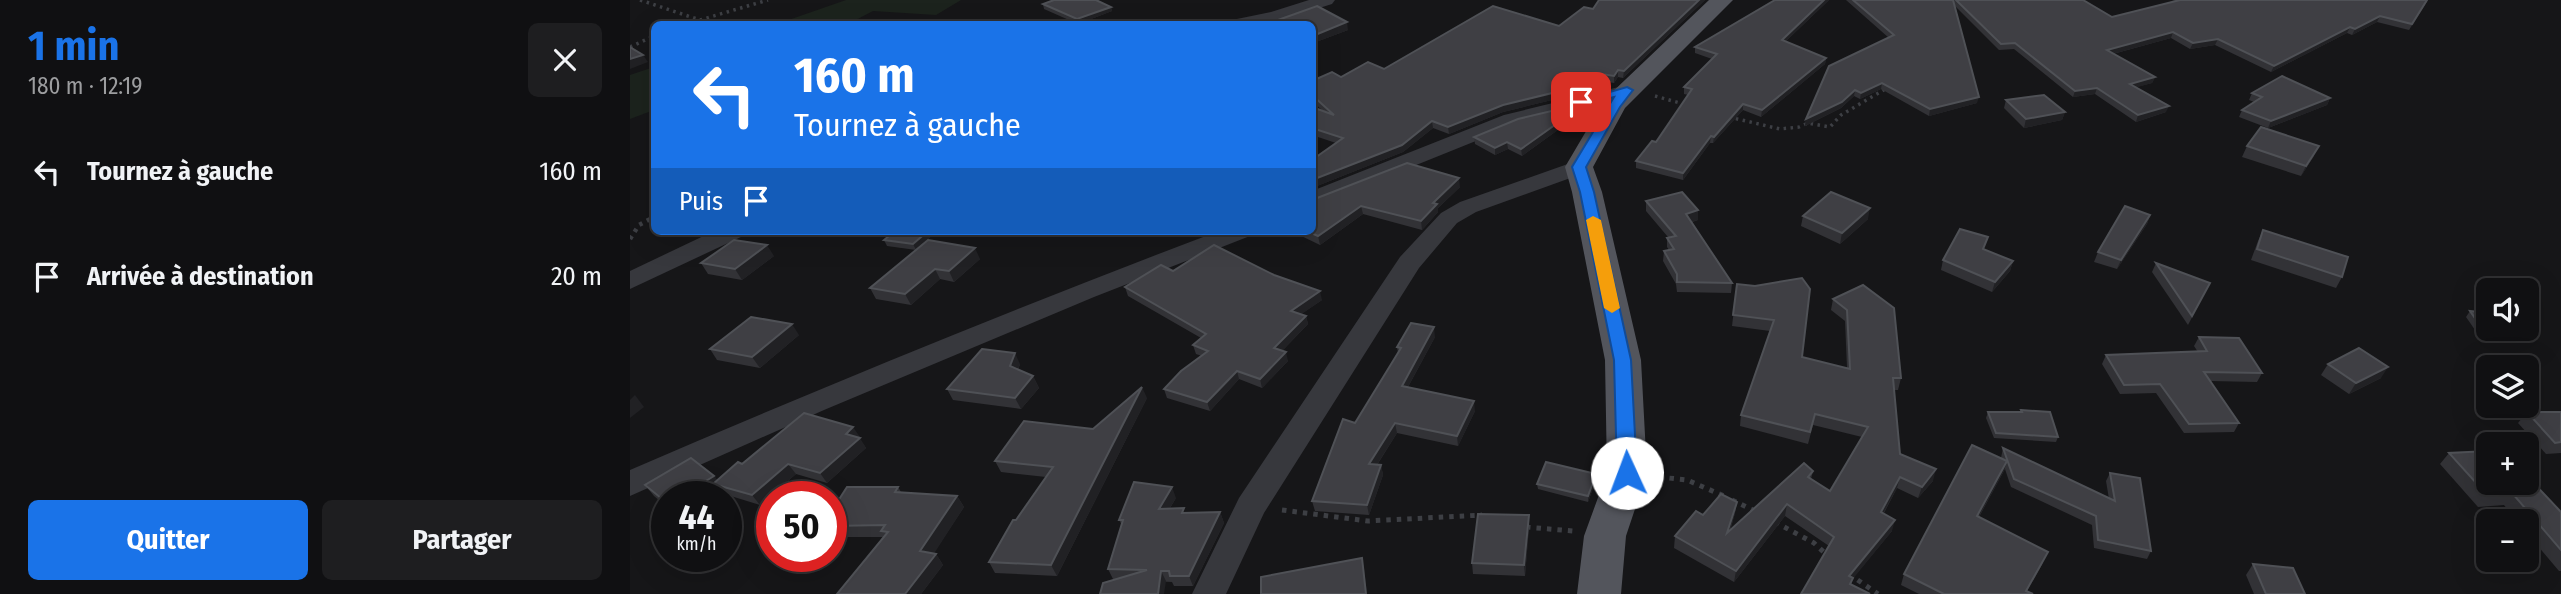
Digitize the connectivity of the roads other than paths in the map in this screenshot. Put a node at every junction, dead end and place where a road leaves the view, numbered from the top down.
1 (1306, 0) edge
2 (1324, 0) edge
3 (1722, 0) edge
4 (1254, 21) edge
5 (1627, 90) junction
6 (1579, 167) junction
7 (1316, 198) edge
8 (726, 235) edge
9 (1231, 235) edge
10 (630, 281) edge
11 (630, 484) edge
12 (1209, 594) edge
13 (1599, 594) edge

1 - 2 street
2 - 4 street
3 - 5 main road
5 - 6 main road
5 - 7 street
6 - 12 street
6 - 13 main road
8 - 10 street
9 - 11 street

